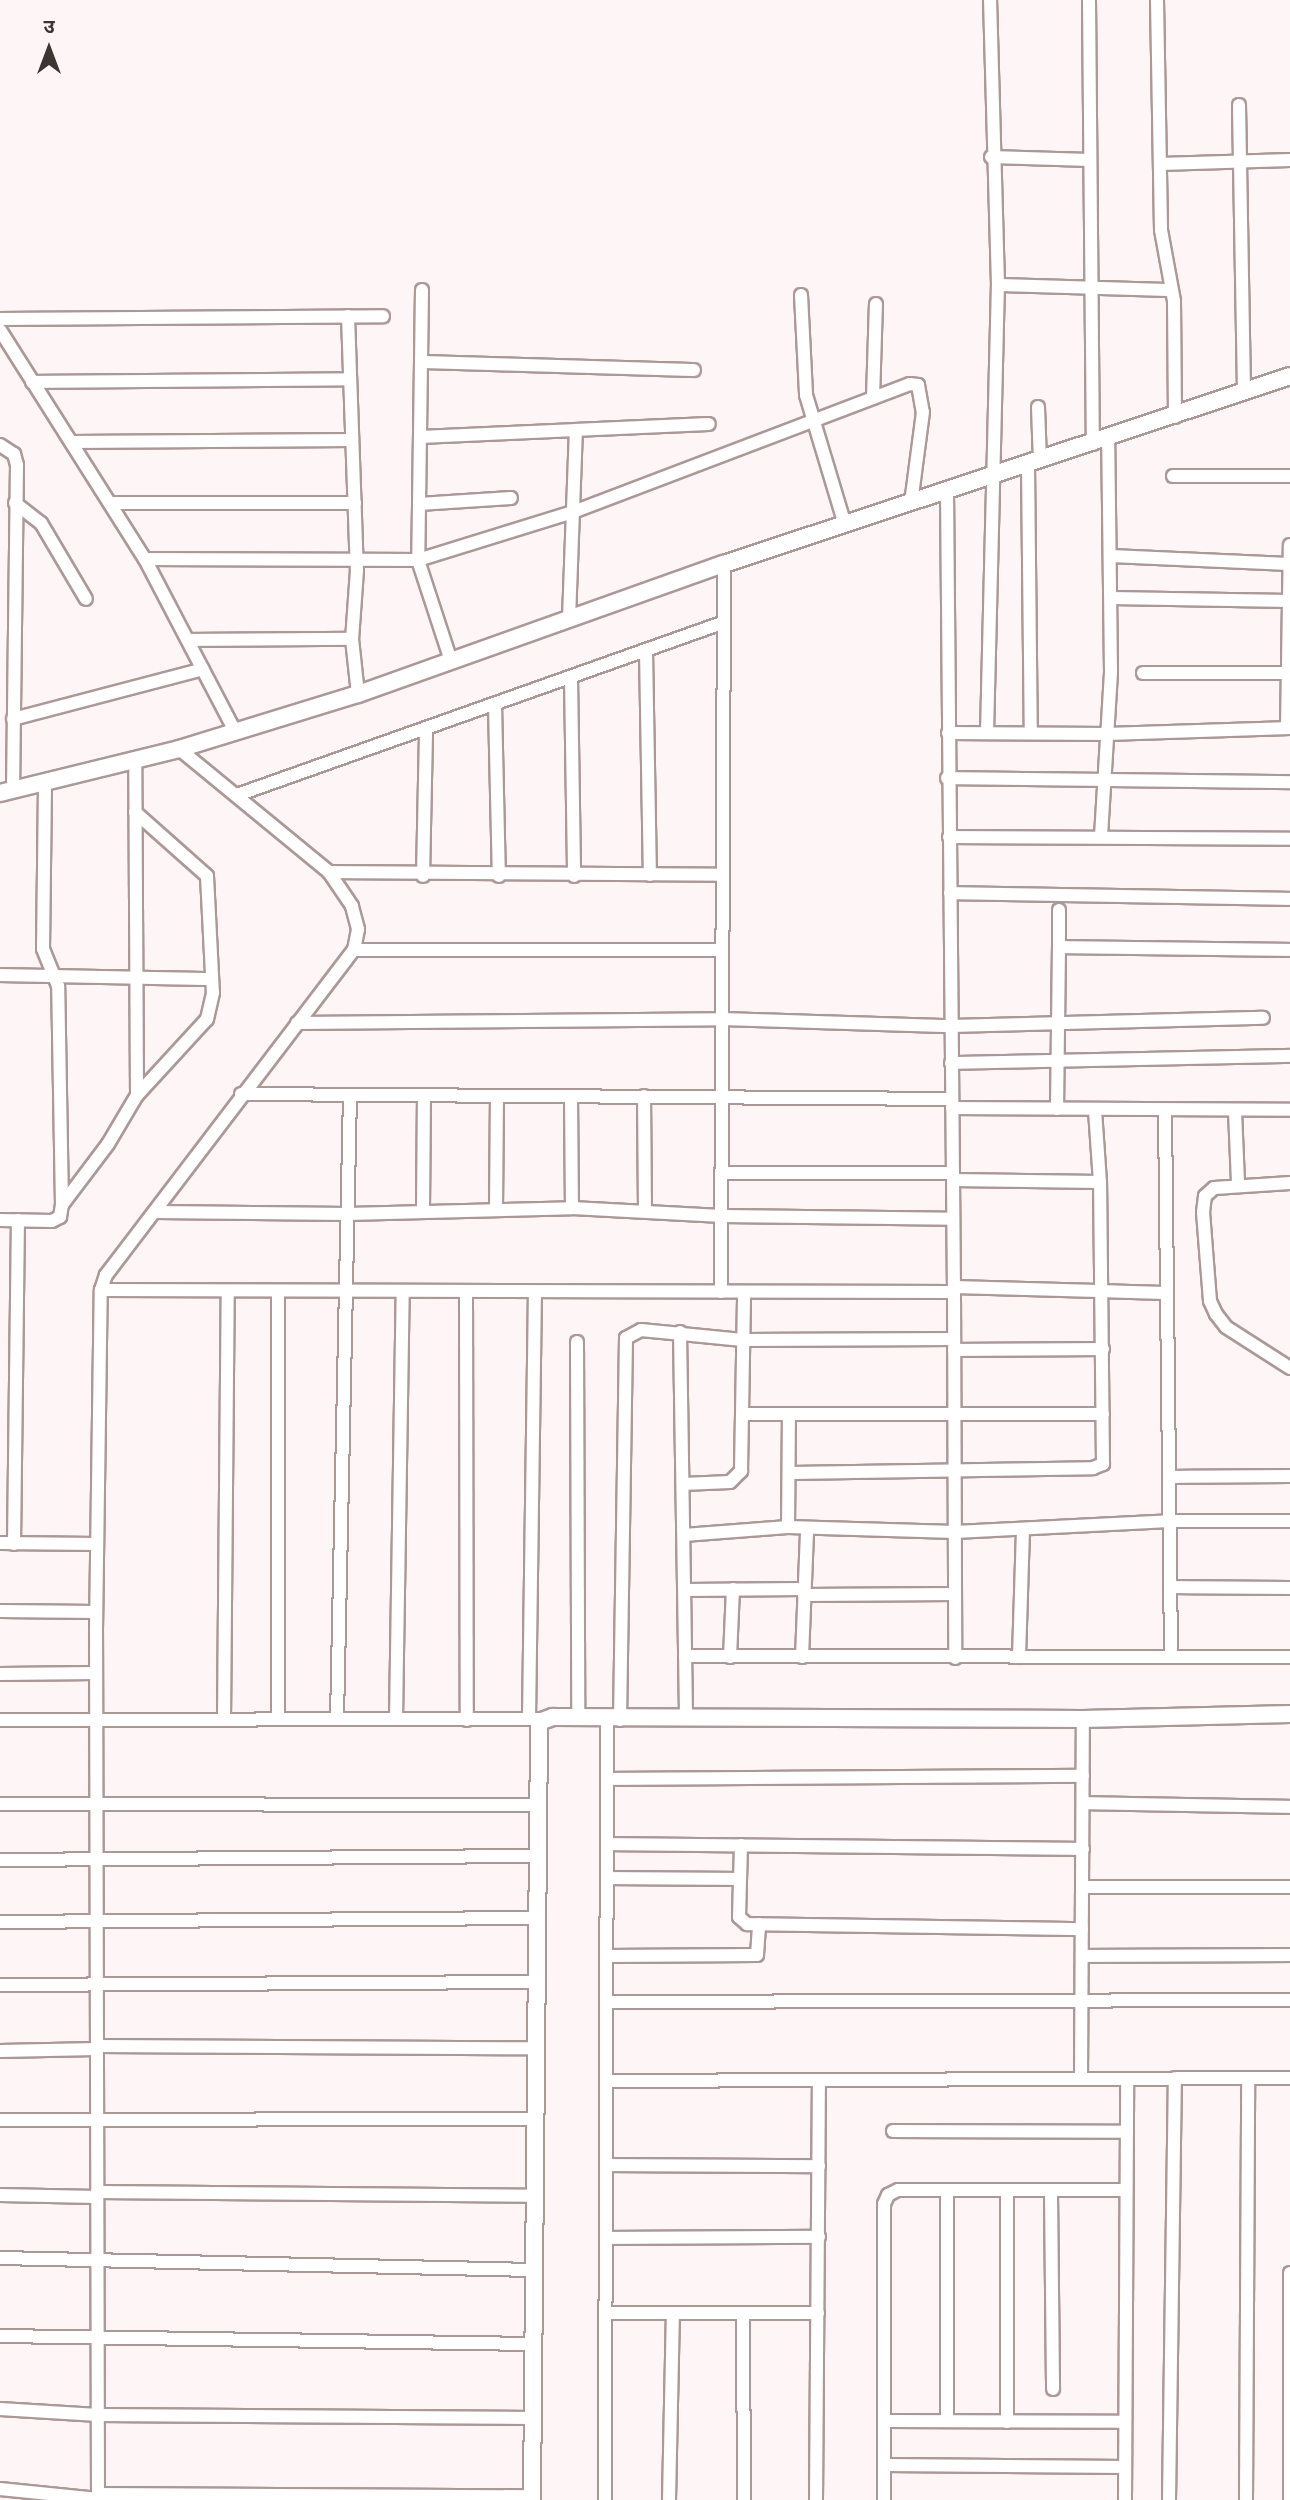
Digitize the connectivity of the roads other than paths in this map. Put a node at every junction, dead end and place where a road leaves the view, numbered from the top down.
1 (990, 0) edge
2 (1089, 0) edge
3 (1157, 0) edge
4 (1239, 104) dead end
5 (991, 157) junction
6 (1090, 160) junction
7 (1290, 160) edge
8 (1160, 164) junction
9 (1241, 164) junction
10 (998, 285) junction
11 (1092, 286) junction
12 (422, 290) dead end
13 (1170, 290) junction
14 (801, 295) dead end
15 (876, 304) dead end
16 (348, 316) junction
17 (383, 316) dead end
18 (0, 319) edge
19 (0, 330) edge
20 (421, 362) junction
21 (694, 370) dead end
22 (1290, 376) edge
23 (350, 379) junction
24 (32, 382) junction
25 (1244, 393) junction
26 (873, 398) junction
27 (1038, 407) dead end
28 (1175, 417) junction
29 (811, 422) junction
30 (709, 424) dead end
31 (576, 430) junction
32 (420, 437) junction
33 (352, 440) junction
34 (1100, 441) junction
35 (71, 442) junction
36 (0, 445) edge
37 (1034, 463) junction
38 (1173, 476) dead end
39 (1290, 476) edge
40 (990, 477) junction
41 (947, 491) junction
42 (511, 498) dead end
43 (15, 502) junction
44 (110, 502) junction
45 (355, 503) junction
46 (911, 503) junction
47 (419, 504) junction
48 (573, 512) junction
49 (845, 525) junction
50 (1290, 545) edge
51 (0, 548) edge
52 (14, 548) junction
53 (1111, 556) junction
54 (145, 559) junction
55 (418, 560) junction
56 (355, 561) junction
57 (724, 564) junction
58 (1289, 564) edge
59 (86, 598) dead end
60 (1111, 598) junction
61 (1289, 601) edge
62 (569, 619) junction
63 (722, 623) junction
64 (352, 639) junction
65 (190, 640) junction
66 (646, 650) junction
67 (451, 661) junction
68 (203, 668) junction
69 (1143, 673) dead end
70 (1289, 673) edge
71 (571, 678) junction
72 (358, 694) junction
73 (495, 705) junction
74 (12, 719) junction
75 (1288, 728) edge
76 (426, 730) junction
77 (235, 731) junction
78 (948, 733) junction
79 (987, 733) junction
80 (1031, 733) junction
81 (1107, 734) junction
82 (178, 749) junction
83 (135, 761) junction
84 (947, 778) junction
85 (1103, 780) junction
86 (1290, 782) edge
87 (45, 783) junction
88 (7, 791) edge
89 (237, 795) junction
90 (135, 813) junction
91 (1101, 836) junction
92 (949, 837) junction
93 (1290, 839) edge
94 (329, 872) junction
95 (650, 875) junction
96 (722, 875) junction
97 (423, 876) junction
98 (499, 876) junction
99 (574, 876) junction
100 (950, 892) junction
101 (1290, 900) edge
102 (1059, 910) dead end
103 (1059, 947) junction
104 (354, 950) junction
105 (722, 950) junction
106 (1290, 950) edge
107 (56, 973) junction
108 (0, 975) edge
109 (212, 979) junction
110 (137, 980) junction
111 (1263, 1018) dead end
112 (722, 1019) junction
113 (297, 1023) junction
114 (1057, 1023) junction
115 (951, 1026) junction
116 (1290, 1056) edge
117 (1057, 1060) junction
118 (951, 1063) junction
119 (241, 1094) junction
120 (137, 1095) junction
121 (350, 1095) junction
122 (424, 1096) junction
123 (497, 1096) junction
124 (571, 1096) junction
125 (644, 1096) junction
126 (722, 1096) junction
127 (952, 1103) junction
128 (1057, 1109) junction
129 (1095, 1110) junction
130 (1164, 1110) junction
131 (1290, 1110) edge
132 (1235, 1111) junction
133 (722, 1173) junction
134 (953, 1177) junction
135 (1100, 1182) junction
136 (1238, 1183) junction
137 (1290, 1183) edge
138 (62, 1205) junction
139 (572, 1208) junction
140 (423, 1209) junction
141 (496, 1209) junction
142 (157, 1212) junction
143 (645, 1212) junction
144 (348, 1214) junction
145 (722, 1216) junction
146 (953, 1219) junction
147 (0, 1220) edge
148 (18, 1220) junction
149 (954, 1289) junction
150 (1102, 1289) junction
151 (101, 1290) junction
152 (228, 1292) junction
153 (278, 1292) junction
154 (344, 1292) junction
155 (403, 1292) junction
156 (466, 1292) junction
157 (535, 1292) junction
158 (721, 1292) junction
159 (744, 1292) junction
160 (1164, 1293) junction
161 (680, 1332) junction
162 (743, 1340) junction
163 (578, 1342) dead end
164 (954, 1344) junction
165 (1102, 1349) junction
166 (1290, 1368) edge
167 (742, 1413) junction
168 (789, 1414) junction
169 (1104, 1414) junction
170 (954, 1415) junction
171 (955, 1469) junction
172 (791, 1472) junction
173 (1290, 1476) edge
174 (1170, 1477) junction
175 (683, 1484) junction
176 (1170, 1521) junction
177 (1290, 1521) edge
178 (788, 1527) junction
179 (807, 1530) junction
180 (1023, 1530) junction
181 (956, 1532) junction
182 (684, 1535) junction
183 (0, 1543) edge
184 (14, 1544) junction
185 (97, 1544) junction
186 (1171, 1587) junction
187 (1290, 1588) edge
188 (733, 1589) junction
189 (685, 1590) junction
190 (804, 1592) junction
191 (955, 1594) junction
192 (0, 1611) edge
193 (96, 1612) junction
194 (685, 1656) junction
195 (730, 1657) junction
196 (802, 1657) junction
197 (1019, 1657) junction
198 (1171, 1657) junction
199 (1290, 1657) edge
200 (955, 1658) junction
201 (96, 1673) junction
202 (0, 1674) edge
203 (1290, 1714) edge
204 (96, 1718) junction
205 (578, 1718) junction
206 (224, 1719) junction
207 (278, 1719) junction
208 (337, 1719) junction
209 (396, 1719) junction
210 (535, 1719) junction
211 (686, 1719) junction
212 (1083, 1719) junction
213 (0, 1720) edge
214 (467, 1720) junction
215 (614, 1720) junction
216 (1083, 1776) junction
217 (607, 1779) junction
218 (1083, 1802) junction
219 (0, 1804) edge
220 (96, 1804) junction
221 (535, 1805) junction
222 (1290, 1807) edge
223 (607, 1844) junction
224 (741, 1845) junction
225 (1083, 1849) junction
226 (535, 1856) junction
227 (96, 1859) junction
228 (0, 1860) edge
229 (607, 1878) junction
230 (740, 1879) junction
231 (1082, 1887) junction
232 (1290, 1887) edge
233 (534, 1918) junction
234 (97, 1920) junction
235 (0, 1922) edge
236 (759, 1924) junction
237 (1082, 1929) junction
238 (1290, 1955) edge
239 (607, 1956) junction
240 (1082, 1956) junction
241 (534, 1982) junction
242 (97, 1984) junction
243 (0, 1985) edge
244 (1083, 1998) junction
245 (1290, 2000) edge
246 (606, 2002) junction
247 (97, 2047) junction
248 (534, 2048) junction
249 (0, 2051) edge
250 (1127, 2078) junction
251 (1175, 2078) junction
252 (1248, 2078) junction
253 (1290, 2078) edge
254 (1081, 2079) junction
255 (819, 2080) junction
256 (606, 2081) junction
257 (533, 2119) junction
258 (0, 2120) edge
259 (97, 2120) junction
260 (893, 2131) dead end
261 (1127, 2132) junction
262 (606, 2165) junction
263 (819, 2166) junction
264 (1126, 2190) junction
265 (947, 2192) junction
266 (1007, 2193) junction
267 (1051, 2193) junction
268 (0, 2194) edge
269 (97, 2194) junction
270 (532, 2196) junction
271 (819, 2237) junction
272 (606, 2238) junction
273 (0, 2258) edge
274 (97, 2259) junction
275 (532, 2270) junction
276 (1290, 2273) edge
277 (606, 2313) junction
278 (673, 2313) junction
279 (743, 2313) junction
280 (818, 2313) junction
281 (0, 2336) edge
282 (98, 2338) junction
283 (532, 2344) junction
284 (1053, 2389) dead end
285 (0, 2409) edge
286 (98, 2416) junction
287 (532, 2418) junction
288 (886, 2421) junction
289 (947, 2421) junction
290 (1007, 2422) junction
291 (1125, 2422) junction
292 (886, 2465) junction
293 (1125, 2467) junction
294 (0, 2488) edge
295 (98, 2498) edge
296 (236, 2498) edge
297 (532, 2498) edge
298 (605, 2500) edge
299 (668, 2500) edge
300 (744, 2500) edge
301 (816, 2500) edge
302 (884, 2500) edge
303 (1125, 2500) edge
304 (1169, 2500) edge
305 (1246, 2500) edge
306 (1290, 2500) edge

1 - 5 street
2 - 6 street
3 - 8 street
4 - 9 street
5 - 6 street
5 - 10 street
6 - 11 street
7 - 9 street
8 - 9 street
8 - 13 street
9 - 25 street
10 - 11 street
10 - 40 street
11 - 13 street
11 - 34 street
12 - 20 street
13 - 28 street
14 - 29 street
15 - 26 street
16 - 17 street
16 - 18 street
16 - 23 street
19 - 24 street
20 - 21 street
20 - 32 street
22 - 25 street
23 - 24 street
23 - 33 street
24 - 35 street
25 - 28 street
26 - 29 street
26 - 46 street
27 - 37 street
28 - 34 street
29 - 48 street
29 - 49 street
30 - 31 street
31 - 32 street
31 - 48 street
32 - 47 street
33 - 35 street
33 - 45 street
34 - 37 street
34 - 53 street
35 - 44 street
36 - 43 street
37 - 40 street
37 - 80 street
38 - 39 street
40 - 41 street
40 - 79 street
41 - 46 street
41 - 78 street
42 - 47 street
43 - 52 street
43 - 59 street
44 - 45 street
44 - 54 street
45 - 56 street
46 - 49 street
47 - 55 street
48 - 55 street
48 - 62 street
49 - 57 street
50 - 58 street
51 - 52 street
52 - 74 street
53 - 58 street
53 - 60 street
54 - 56 street
54 - 65 street
55 - 56 street
55 - 67 street
56 - 64 street
57 - 62 street
57 - 63 street
58 - 61 street
60 - 61 street
60 - 81 street
61 - 70 street
62 - 67 street
63 - 66 street
63 - 96 street
64 - 65 street
64 - 72 street
65 - 68 street
66 - 71 street
66 - 95 street
67 - 72 street
68 - 74 street
68 - 77 street
69 - 70 street
70 - 75 street
71 - 73 street
71 - 99 street
72 - 77 street
73 - 76 street
73 - 98 street
74 - 88 street
75 - 81 street
76 - 89 street
76 - 97 street
77 - 82 street
78 - 79 street
78 - 84 street
79 - 80 street
80 - 81 street
81 - 85 street
82 - 83 street
82 - 89 street
83 - 87 street
83 - 90 street
84 - 85 street
84 - 92 street
85 - 86 street
85 - 91 street
87 - 88 street
87 - 107 street
89 - 94 street
90 - 109 street
90 - 110 street
91 - 92 street
91 - 93 street
92 - 100 street
94 - 97 street
94 - 104 street
95 - 96 street
95 - 99 street
96 - 105 street
97 - 98 street
98 - 99 street
100 - 101 street
100 - 115 street
102 - 103 street
103 - 106 street
103 - 114 street
104 - 105 street
104 - 113 street
105 - 112 street
107 - 108 street
107 - 110 street
107 - 138 street
109 - 110 street
109 - 120 street
110 - 120 street
111 - 114 street
112 - 113 street
112 - 115 street
112 - 126 street
113 - 119 street
114 - 115 street
114 - 117 street
115 - 118 street
116 - 117 street
117 - 118 street
117 - 128 street
118 - 127 street
119 - 121 street
119 - 142 street
120 - 138 street
121 - 122 street
121 - 144 street
122 - 123 street
122 - 140 street
123 - 124 street
123 - 141 street
124 - 125 street
124 - 139 street
125 - 126 street
125 - 143 street
126 - 127 street
126 - 133 street
127 - 128 street
127 - 134 street
128 - 129 street
129 - 130 street
129 - 135 street
130 - 132 street
130 - 160 street
131 - 132 street
132 - 136 street
133 - 134 street
133 - 145 street
134 - 135 street
134 - 146 street
135 - 150 street
136 - 137 street
136 - 166 street
138 - 148 street
139 - 141 street
139 - 143 street
140 - 141 street
140 - 144 street
142 - 144 street
142 - 151 street
143 - 145 street
144 - 154 street
145 - 146 street
145 - 158 street
146 - 149 street
147 - 148 street
148 - 184 street
149 - 150 street
149 - 159 street
149 - 164 street
150 - 160 street
150 - 165 street
151 - 152 street
151 - 185 street
152 - 153 street
152 - 206 street
153 - 154 street
153 - 207 street
154 - 155 street
154 - 208 street
155 - 156 street
155 - 209 street
156 - 157 street
156 - 214 street
157 - 158 street
157 - 210 street
158 - 159 street
159 - 162 street
160 - 174 street
161 - 162 street
161 - 175 street
161 - 215 street
162 - 164 street
162 - 167 street
163 - 205 street
164 - 165 street
164 - 170 street
165 - 169 street
167 - 168 street
167 - 175 street
168 - 170 street
168 - 172 street
169 - 170 street
169 - 171 street
170 - 171 street
171 - 172 street
171 - 181 street
172 - 178 street
173 - 174 street
174 - 176 street
175 - 182 street
176 - 177 street
176 - 180 street
176 - 186 street
178 - 179 street
178 - 182 street
179 - 181 street
179 - 190 street
180 - 181 street
180 - 197 street
181 - 191 street
182 - 189 street
183 - 184 street
184 - 185 street
185 - 193 street
186 - 187 street
186 - 198 street
188 - 189 street
188 - 190 street
188 - 195 street
189 - 194 street
190 - 191 street
190 - 196 street
191 - 200 street
192 - 193 street
193 - 201 street
194 - 195 street
194 - 211 street
195 - 196 street
196 - 200 street
197 - 198 street
197 - 200 street
198 - 199 street
201 - 202 street
201 - 204 street
203 - 212 street
204 - 206 street
204 - 213 street
204 - 220 street
205 - 210 street
205 - 215 street
206 - 207 street
207 - 208 street
208 - 209 street
209 - 214 street
210 - 214 street
210 - 221 street
211 - 212 street
211 - 215 street
212 - 216 street
215 - 217 street
216 - 217 street
216 - 218 street
217 - 223 street
218 - 222 street
218 - 225 street
219 - 220 street
220 - 221 street
220 - 227 street
221 - 226 street
223 - 224 street
223 - 229 street
224 - 225 street
224 - 230 street
225 - 231 street
226 - 227 street
226 - 233 street
227 - 228 street
227 - 234 street
229 - 230 street
229 - 239 street
230 - 236 street
231 - 232 street
231 - 237 street
233 - 234 street
233 - 241 street
234 - 235 street
234 - 242 street
236 - 237 street
236 - 239 street
237 - 240 street
238 - 240 street
239 - 246 street
240 - 244 street
241 - 242 street
241 - 248 street
242 - 243 street
242 - 247 street
244 - 245 street
244 - 246 street
244 - 254 street
246 - 256 street
247 - 248 street
247 - 249 street
247 - 259 street
248 - 257 street
250 - 251 street
250 - 254 street
250 - 261 street
251 - 252 street
251 - 304 street
252 - 253 street
252 - 305 street
254 - 255 street
255 - 256 street
255 - 263 street
256 - 262 street
257 - 259 street
257 - 270 street
258 - 259 street
259 - 269 street
260 - 261 street
261 - 264 street
262 - 263 street
262 - 272 street
263 - 271 street
264 - 267 street
264 - 291 street
265 - 266 street
265 - 288 street
265 - 289 street
266 - 267 street
266 - 290 street
267 - 284 street
268 - 269 street
269 - 270 street
269 - 274 street
270 - 275 street
271 - 272 street
271 - 280 street
272 - 277 street
273 - 274 street
274 - 275 street
274 - 282 street
275 - 283 street
276 - 306 street
277 - 278 street
277 - 298 street
278 - 279 street
278 - 299 street
279 - 280 street
279 - 300 street
280 - 301 street
281 - 282 street
282 - 283 street
282 - 286 street
283 - 287 street
285 - 286 street
286 - 287 street
286 - 295 street
287 - 297 street
288 - 289 street
288 - 292 street
289 - 290 street
290 - 291 street
291 - 293 street
292 - 293 street
292 - 302 street
293 - 303 street
294 - 295 street
295 - 296 street
296 - 297 street

